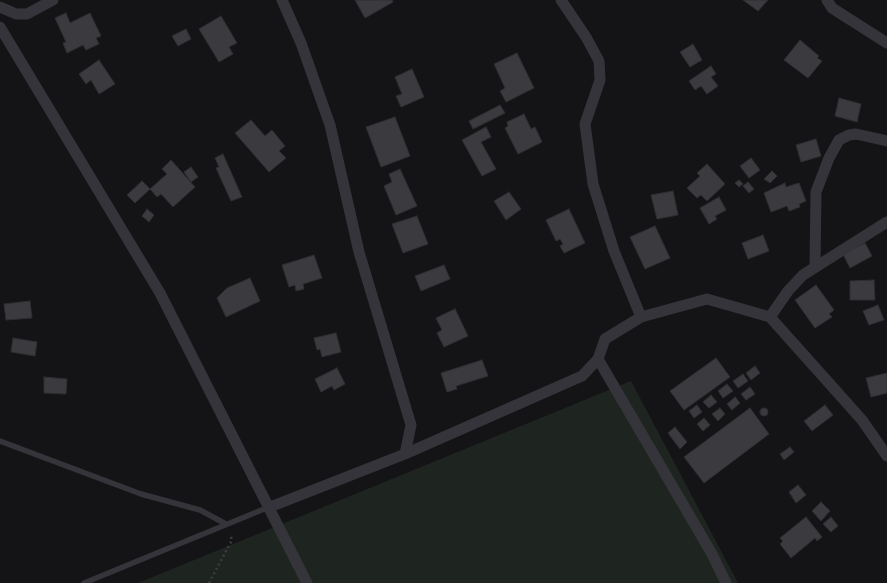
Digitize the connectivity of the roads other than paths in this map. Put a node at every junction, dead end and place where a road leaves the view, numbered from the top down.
1 (53, 0) edge
2 (282, 0) edge
3 (561, 0) edge
4 (827, 0) edge
5 (0, 7) edge
6 (0, 27) edge
7 (887, 43) edge
8 (887, 141) edge
9 (887, 222) edge
10 (815, 266) junction
11 (641, 317) junction
12 (770, 317) junction
13 (598, 359) junction
14 (0, 441) edge
15 (405, 454) junction
16 (887, 456) edge
17 (270, 507) junction
18 (226, 524) junction
19 (84, 583) edge
20 (307, 583) edge
21 (726, 583) edge

1 - 5 street
2 - 15 street
3 - 11 street
4 - 7 street
6 - 17 street
8 - 10 street
9 - 10 street
10 - 12 street
11 - 12 street
11 - 13 street
12 - 16 street
13 - 15 street
13 - 21 street
14 - 18 lane
15 - 17 street
17 - 18 lane
17 - 20 street
18 - 19 lane

